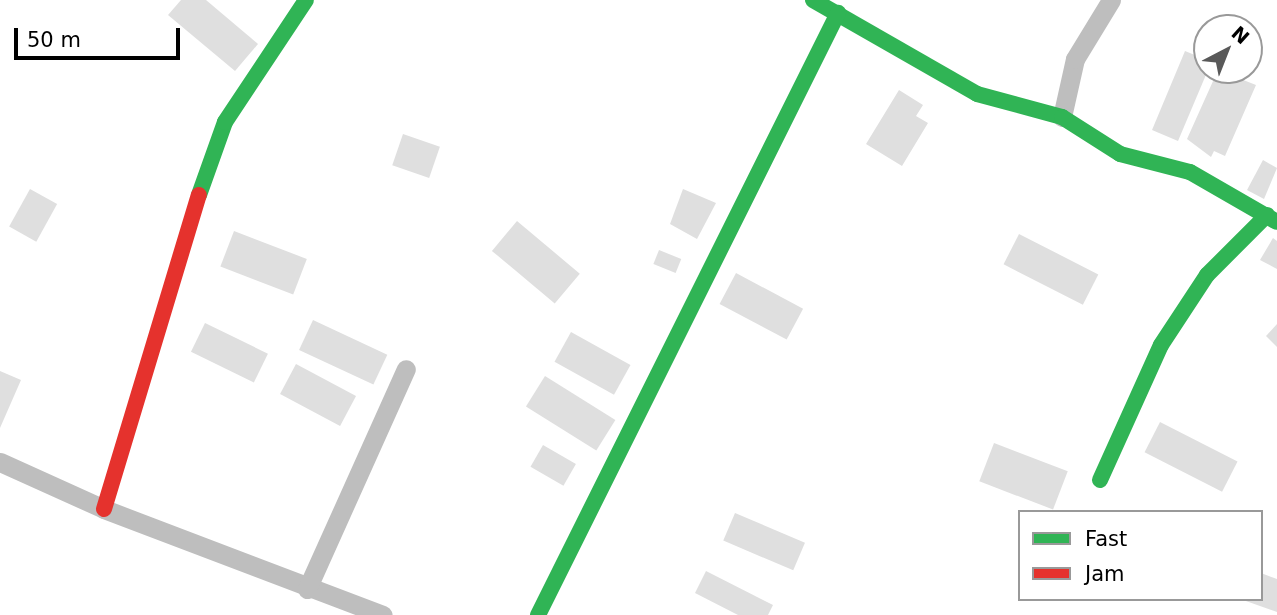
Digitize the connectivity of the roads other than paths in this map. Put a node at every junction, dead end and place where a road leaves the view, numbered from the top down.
1 (306, 0) edge
2 (813, 0) edge
3 (1111, 0) edge
4 (838, 13) junction
5 (1062, 117) junction
6 (1272, 219) edge
7 (406, 369) dead end
8 (0, 462) edge
9 (1100, 480) dead end
10 (104, 509) junction
11 (307, 589) junction
12 (383, 615) edge
13 (538, 615) edge

1 - 10 street
2 - 4 street
3 - 5 street
4 - 5 street
4 - 13 street
5 - 6 street
6 - 9 street
7 - 11 street
8 - 10 street
10 - 11 street
11 - 12 street

